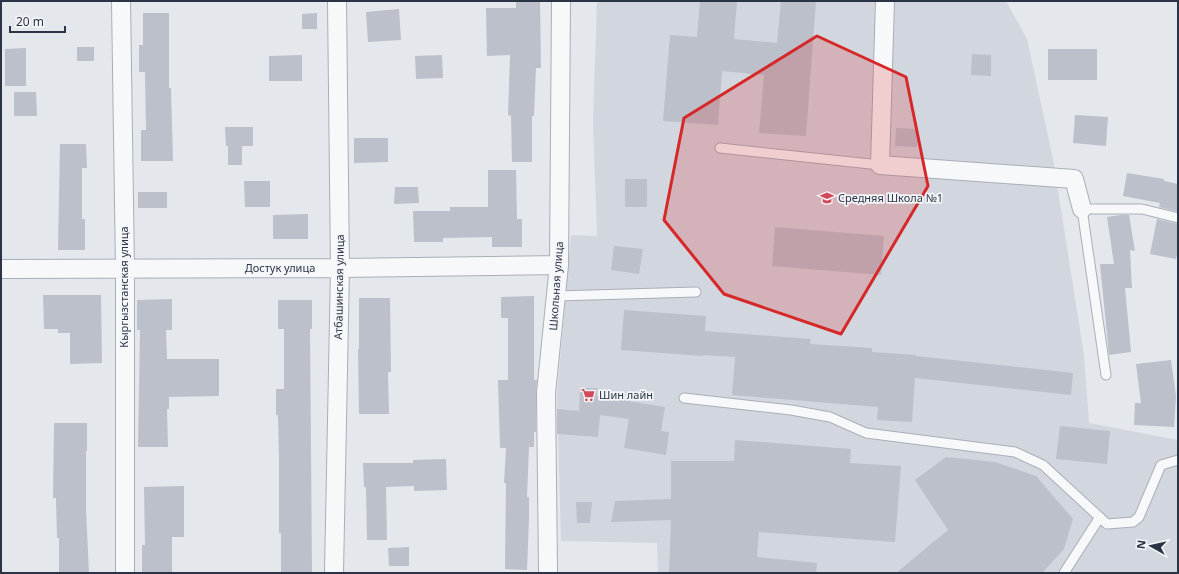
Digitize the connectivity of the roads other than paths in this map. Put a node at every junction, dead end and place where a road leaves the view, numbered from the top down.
1 (121, 1) edge
2 (337, 1) edge
3 (561, 1) edge
4 (885, 1) edge
5 (720, 148) dead end
6 (880, 165) junction
7 (1082, 209) junction
8 (1178, 218) edge
9 (559, 265) junction
10 (125, 268) junction
11 (340, 268) junction
12 (1, 269) edge
13 (696, 292) dead end
14 (556, 296) junction
15 (1106, 375) dead end
16 (684, 398) dead end
17 (1178, 460) edge
18 (1100, 517) junction
19 (548, 570) dead end
20 (125, 573) edge
21 (334, 573) edge
22 (1064, 573) edge

1 - 10 street, Кыргызстанская улица
2 - 11 street, Атбашинская улица
3 - 9 street, Школьная улица
4 - 6 street
5 - 6 lane
6 - 7 street
7 - 8 lane
7 - 15 lane
9 - 11 street, Достук улица
9 - 14 street, Школьная улица
10 - 11 street, Достук улица
10 - 12 street, Достук улица
10 - 20 street, Кыргызстанская улица
11 - 21 street, Атбашинская улица
13 - 14 lane
14 - 19 street, Школьная улица
16 - 18 lane
17 - 18 lane
18 - 22 lane

